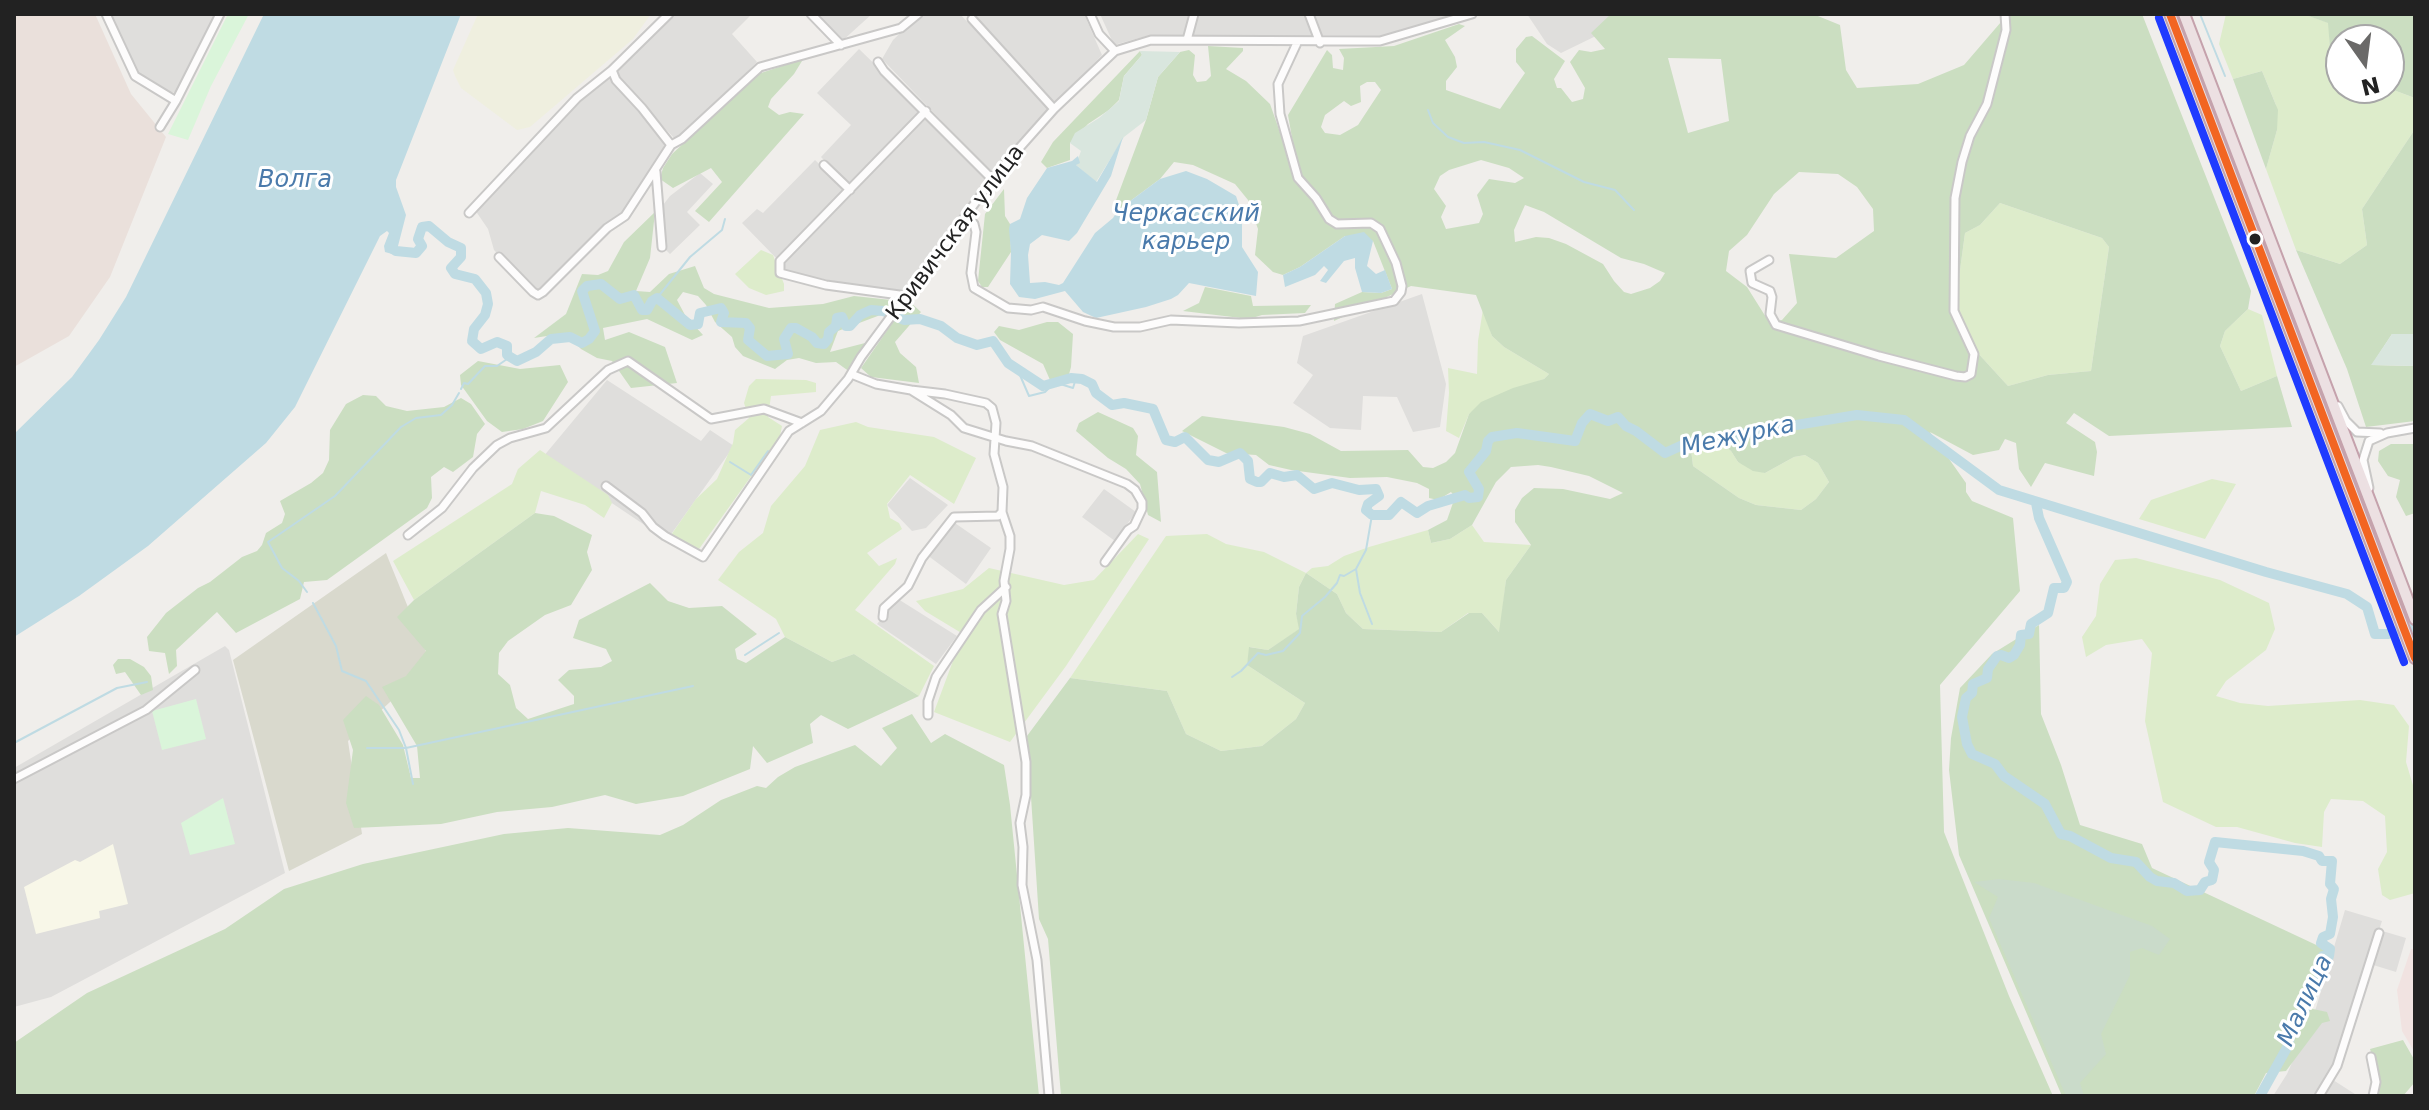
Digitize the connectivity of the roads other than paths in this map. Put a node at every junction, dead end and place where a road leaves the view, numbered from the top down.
1 (106, 14) edge
2 (220, 14) edge
3 (669, 14) edge
4 (811, 14) edge
5 (918, 14) edge
6 (1090, 14) edge
7 (1194, 14) edge
8 (1309, 14) edge
9 (1472, 14) edge
10 (2005, 14) edge
11 (2170, 14) edge
12 (2184, 14) edge
13 (1458, 16) edge
14 (972, 19) dead end
15 (1187, 40) junction
16 (1297, 43) junction
17 (1320, 43) junction
18 (841, 45) junction
19 (1115, 51) junction
20 (878, 62) dead end
21 (612, 70) junction
22 (176, 101) junction
23 (1054, 109) junction
24 (926, 111) junction
25 (160, 127) dead end
26 (671, 145) junction
27 (824, 165) dead end
28 (656, 172) junction
29 (992, 179) junction
30 (850, 190) junction
31 (469, 213) dead end
32 (966, 215) junction
33 (662, 247) dead end
34 (499, 257) dead end
35 (1769, 260) dead end
36 (907, 296) junction
37 (851, 374) junction
38 (2328, 389) junction
39 (911, 390) junction
40 (802, 423) junction
41 (2415, 428) edge
42 (2387, 433) junction
43 (996, 436) junction
44 (606, 486) dead end
45 (1002, 512) junction
46 (2377, 520) junction
47 (408, 535) dead end
48 (1105, 562) dead end
49 (1006, 587) junction
50 (2414, 616) edge
51 (883, 617) dead end
52 (2415, 658) edge
53 (195, 670) dead end
54 (928, 715) dead end
55 (14, 779) edge
56 (2379, 933) dead end
57 (2371, 1057) dead end
58 (1049, 1096) edge
59 (2319, 1096) edge
60 (2373, 1096) edge

1 - 22 street
2 - 22 street
3 - 21 street
4 - 18 street
5 - 18 street
6 - 19 street
7 - 15 street
8 - 17 street
9 - 13 street, Кривичская улица
10 - 35 street
11 - 52 highway
12 - 38 highway
13 - 17 street, Кривичская улица
14 - 23 street
15 - 16 street, Кривичская улица
15 - 19 street, Кривичская улица
16 - 17 street, Кривичская улица
16 - 32 street
18 - 26 street
19 - 23 street, Кривичская улица
20 - 24 street
21 - 26 street
21 - 31 street
22 - 25 street
23 - 29 street, Кривичская улица
24 - 29 street
24 - 30 street
26 - 28 street
27 - 30 street
28 - 33 street
28 - 34 street
29 - 32 street, Кривичская улица
30 - 36 street
32 - 36 street, Кривичская улица
36 - 37 street, Кривичская улица
37 - 39 street
37 - 40 street, Кривичская улица
38 - 42 street
38 - 46 highway
39 - 43 street
39 - 43 street
40 - 44 street, Кривичская улица
40 - 47 street
41 - 42 street
42 - 46 street
43 - 45 street
43 - 48 street
45 - 49 street
45 - 51 street
46 - 50 highway
49 - 54 street
49 - 58 street
53 - 55 street
56 - 59 street
57 - 60 street

